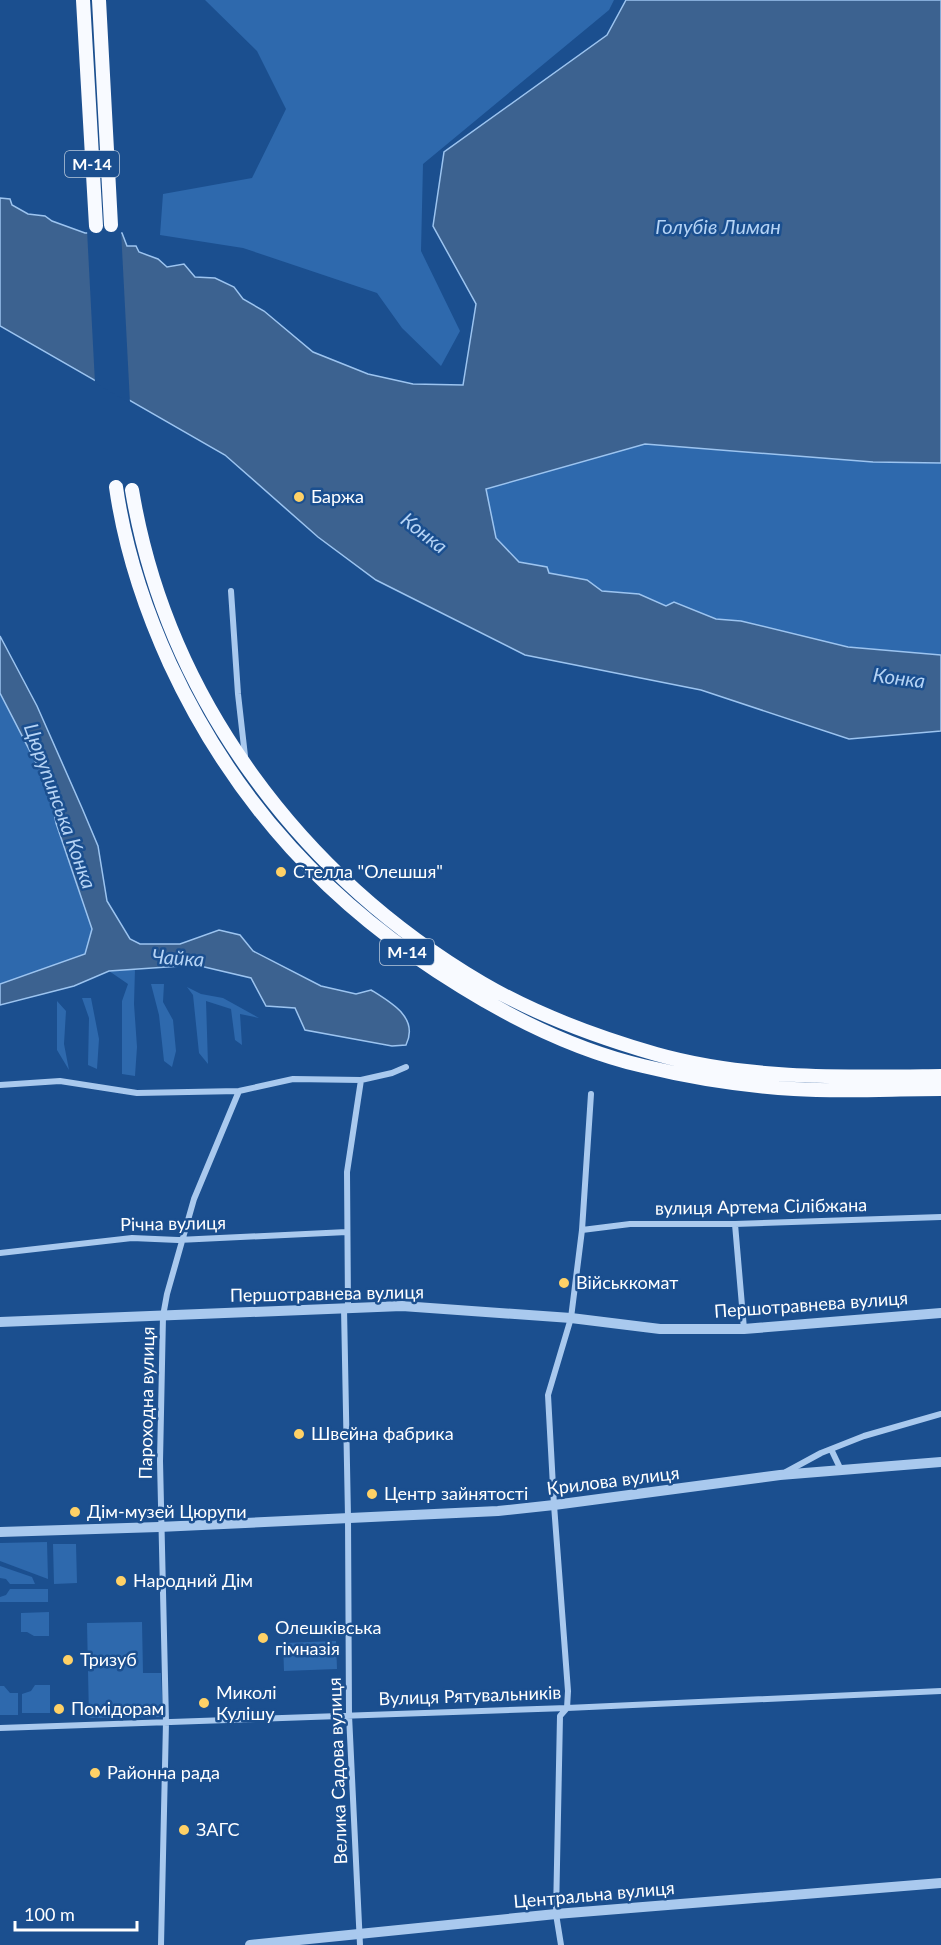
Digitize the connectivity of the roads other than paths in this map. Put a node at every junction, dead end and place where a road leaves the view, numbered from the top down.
1 (83, 0) edge
2 (99, 0) edge
3 (111, 225) dead end
4 (96, 226) dead end
5 (116, 487) dead end
6 (132, 490) dead end
7 (231, 591) dead end
8 (246, 766) junction
9 (406, 1067) dead end
10 (941, 1076) edge
11 (361, 1080) junction
12 (0, 1085) edge
13 (941, 1089) edge
14 (239, 1091) junction
15 (591, 1094) dead end
16 (941, 1217) edge
17 (735, 1224) junction
18 (582, 1230) junction
19 (347, 1232) junction
20 (181, 1240) junction
21 (0, 1253) edge
22 (346, 1307) junction
23 (941, 1313) edge
24 (163, 1316) junction
25 (571, 1318) junction
26 (0, 1322) edge
27 (744, 1329) junction
28 (941, 1413) edge
29 (831, 1449) junction
30 (941, 1462) edge
31 (841, 1471) junction
32 (780, 1475) junction
33 (554, 1506) junction
34 (348, 1517) junction
35 (163, 1527) junction
36 (0, 1532) edge
37 (941, 1691) edge
38 (567, 1708) junction
39 (349, 1715) junction
40 (166, 1722) junction
41 (0, 1728) edge
42 (941, 1883) edge
43 (556, 1914) junction
44 (360, 1939) edge
45 (161, 1945) edge
46 (249, 1945) edge
47 (561, 1945) edge

1 - 4 highway, М-14
2 - 3 highway, М-14
5 - 13 highway, М-14
6 - 8 highway, М-14
7 - 8 street
8 - 10 highway, М-14
9 - 11 street
11 - 14 street
11 - 19 street, Велика Садова вулиця
12 - 14 street
14 - 20 street, Пароходна вулиця
15 - 18 street
16 - 17 street, вулиця Артема Сілібжана
17 - 18 street, вулиця Артема Сілібжана
17 - 27 street
18 - 25 street
19 - 20 street, Річна вулиця
19 - 22 street, Велика Садова вулиця
20 - 21 street, Річна вулиця
20 - 24 street, Пароходна вулиця
22 - 24 street, Першотравнева вулиця
22 - 25 street, Першотравнева вулиця
22 - 34 street, Велика Садова вулиця
23 - 27 street, Першотравнева вулиця
24 - 26 street, Першотравнева вулиця
24 - 35 street, Пароходна вулиця
25 - 27 street, Першотравнева вулиця
25 - 33 street
28 - 29 street
29 - 31 street
29 - 32 street
30 - 31 street, Крилова вулиця
31 - 32 street, Крилова вулиця
32 - 33 street, Крилова вулиця
33 - 34 street, Крилова вулиця
33 - 38 street
34 - 35 street, Крилова вулиця
34 - 39 street, Велика Садова вулиця
35 - 36 street, Крилова вулиця
35 - 40 street, Пароходна вулиця
37 - 38 street, Вулиця Рятувальників
38 - 39 street, Вулиця Рятувальників
38 - 43 street
39 - 40 street, Вулиця Рятувальників
39 - 44 street, Велика Садова вулиця
40 - 41 street, Вулиця Рятувальників
40 - 45 street, Пароходна вулиця
42 - 43 street, Центральна вулиця
43 - 44 street, Центральна вулиця
43 - 47 street
44 - 46 street, Центральна вулиця

